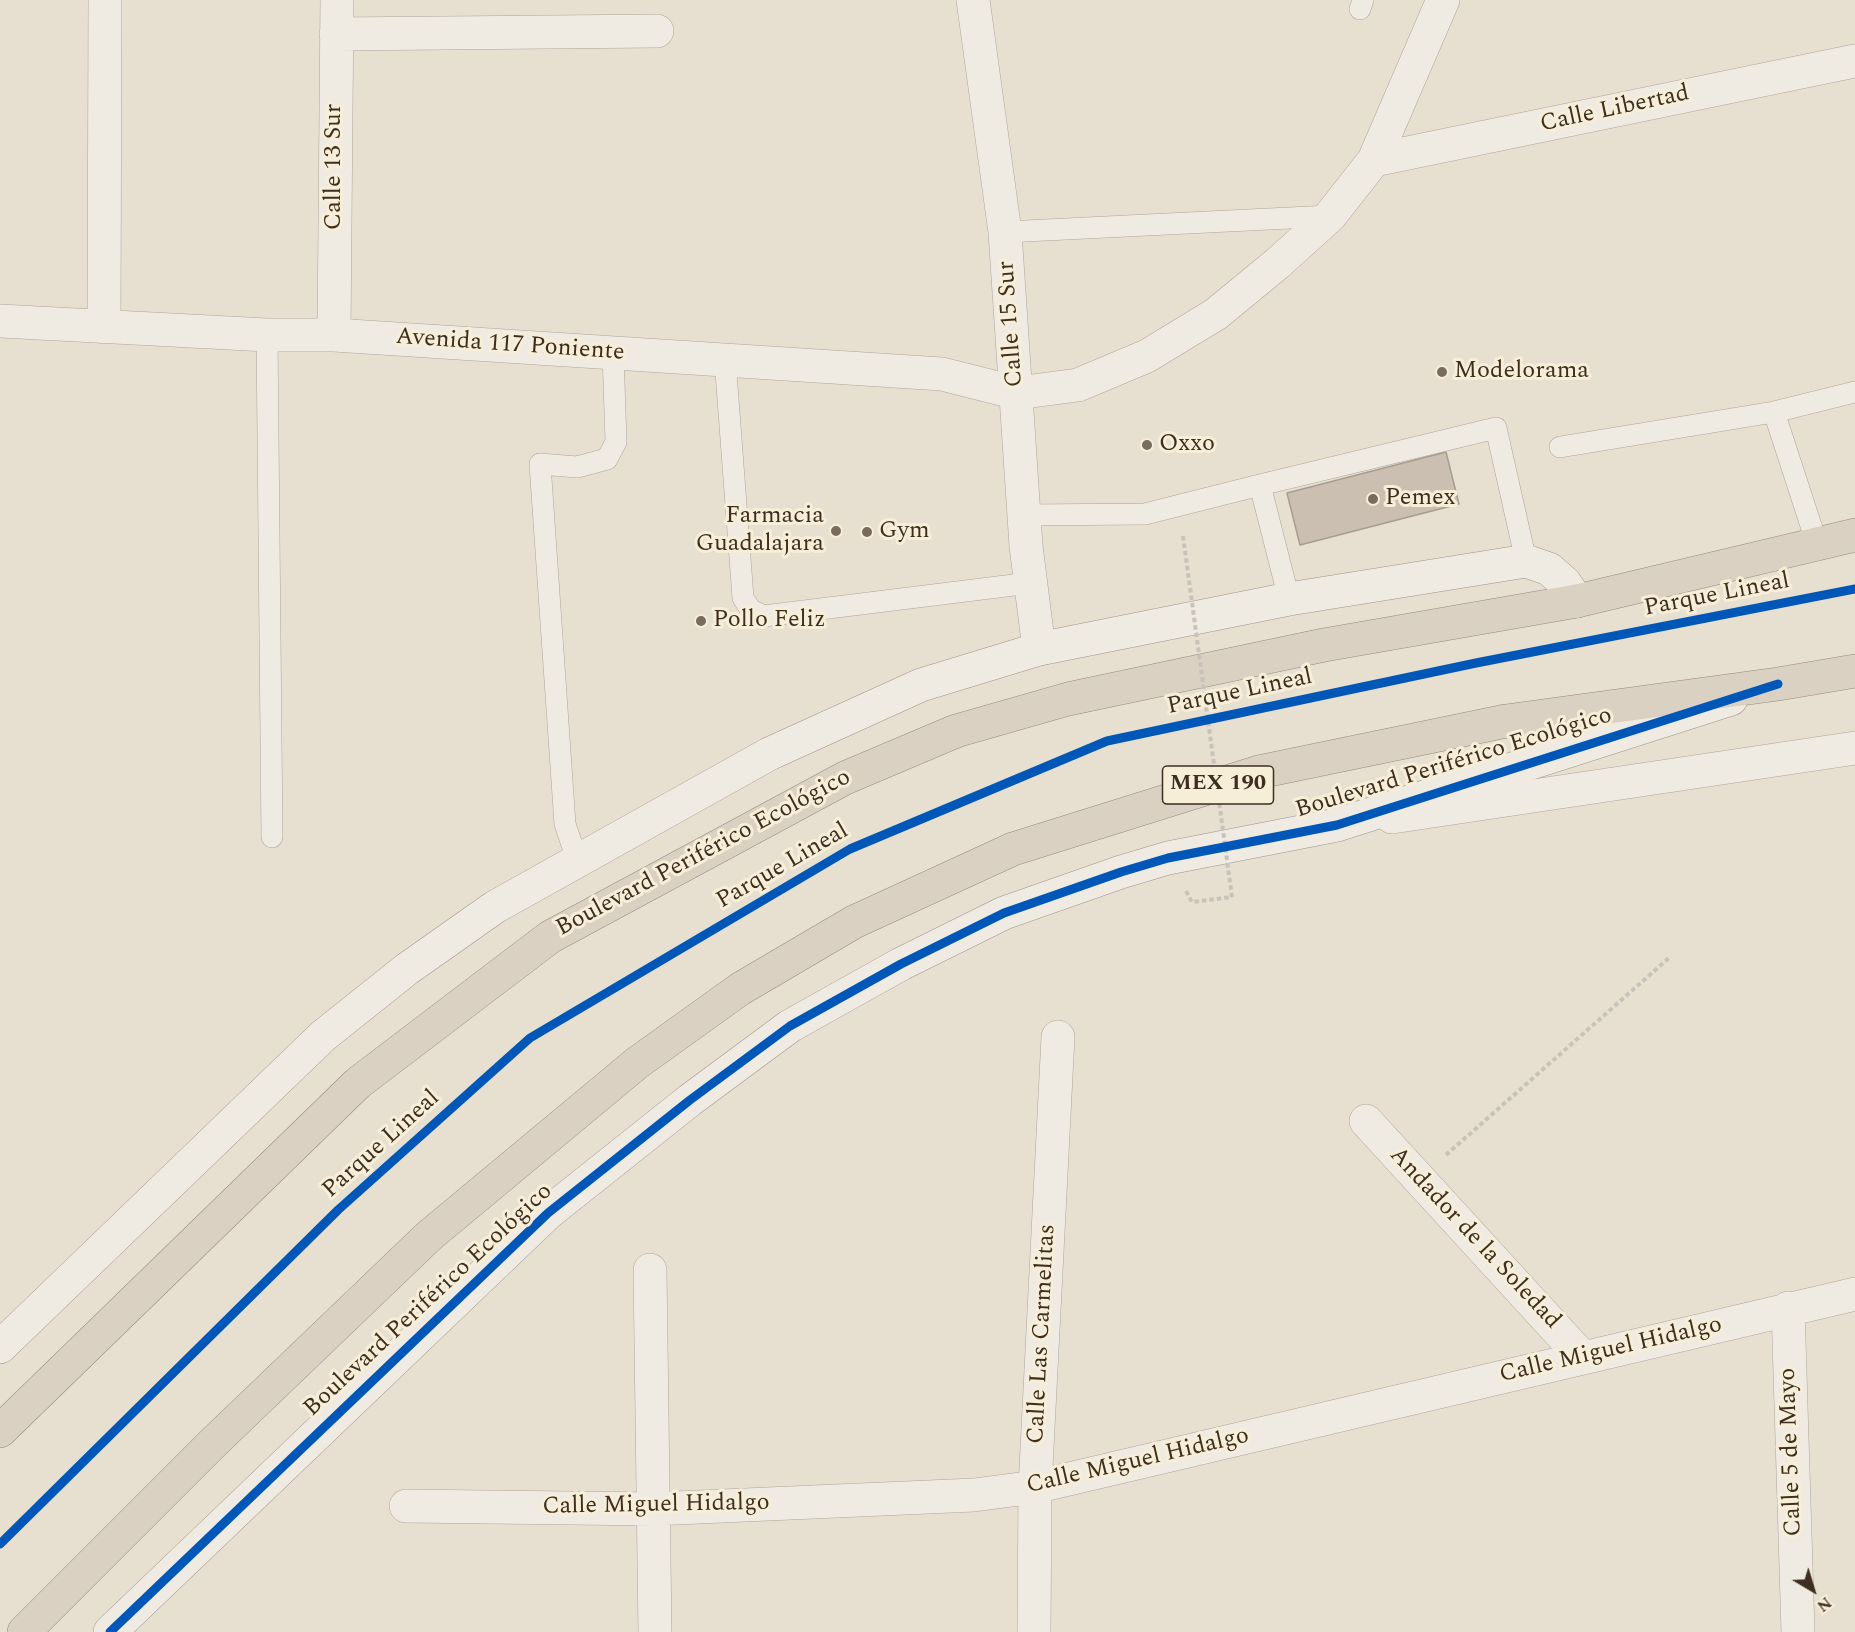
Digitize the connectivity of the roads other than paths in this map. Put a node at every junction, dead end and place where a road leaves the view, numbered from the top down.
1 (105, 0) edge
2 (337, 0) edge
3 (973, 0) edge
4 (1443, 0) edge
5 (657, 31) dead end
6 (336, 34) junction
7 (1855, 61) edge
8 (1374, 160) junction
9 (1330, 216) junction
10 (1005, 232) junction
11 (0, 321) edge
12 (104, 327) junction
13 (334, 334) junction
14 (267, 335) junction
15 (613, 352) junction
16 (726, 359) junction
17 (1855, 392) edge
18 (1017, 393) junction
19 (1774, 412) junction
20 (1560, 447) dead end
21 (1260, 485) junction
22 (1024, 515) junction
23 (1855, 535) edge
24 (1817, 544) junction
25 (1526, 561) junction
26 (1030, 583) junction
27 (1289, 599) junction
28 (1577, 601) junction
29 (1039, 649) junction
30 (1855, 671) edge
31 (1778, 684) junction
32 (1855, 748) edge
33 (1337, 825) junction
34 (272, 837) dead end
35 (578, 860) junction
36 (1058, 1037) dead end
37 (1366, 1121) dead end
38 (650, 1270) dead end
39 (1855, 1294) edge
40 (1788, 1308) junction
41 (0, 1347) edge
42 (1583, 1358) junction
43 (0, 1431) edge
44 (1035, 1487) junction
45 (406, 1506) dead end
46 (653, 1509) junction
47 (24, 1632) edge
48 (110, 1632) edge
49 (655, 1632) edge
50 (1034, 1632) edge
51 (1798, 1632) edge

1 - 12 street
2 - 6 street, Calle 13 Sur
3 - 10 street, Calle 15 Sur
4 - 8 street
5 - 6 street
6 - 13 street, Calle 13 Sur
7 - 8 street, Calle Libertad
8 - 9 street
9 - 10 lane
9 - 18 street
10 - 18 street, Calle 15 Sur
11 - 12 street, Avenida 117 Poniente
12 - 14 street, Avenida 117 Poniente
13 - 14 street, Avenida 117 Poniente
13 - 15 street, Avenida 117 Poniente
14 - 34 lane
15 - 16 street, Avenida 117 Poniente
15 - 35 lane
16 - 18 street, Avenida 117 Poniente
16 - 26 lane
17 - 19 lane
18 - 22 street, Calle 15 Sur
19 - 20 lane
19 - 24 lane
21 - 22 lane
21 - 25 lane
21 - 27 lane
22 - 26 street, Calle 15 Sur
23 - 24 highway, Boulevard Periférico Ecológico
24 - 28 highway, Boulevard Periférico Ecológico
25 - 27 street
25 - 28 street
26 - 29 street, Calle 15 Sur
27 - 29 street
28 - 43 highway, Boulevard Periférico Ecológico
29 - 35 street
30 - 31 highway, Boulevard Periférico Ecológico / MEX 190
31 - 33 street, Boulevard Periférico Ecológico
31 - 47 highway, Boulevard Periférico Ecológico / MEX 190
32 - 33 street
33 - 48 street, Boulevard Periférico Ecológico
35 - 41 street
36 - 44 street, Calle Las Carmelitas
37 - 42 street, Andador de la Soledad
38 - 46 street
39 - 40 street, Calle Miguel Hidalgo
40 - 42 street, Calle Miguel Hidalgo
40 - 51 street, Calle 5 de Mayo
42 - 44 street, Calle Miguel Hidalgo
44 - 46 street, Calle Miguel Hidalgo
44 - 50 street, Calle Las Carmelitas
45 - 46 street, Calle Miguel Hidalgo
46 - 49 street

